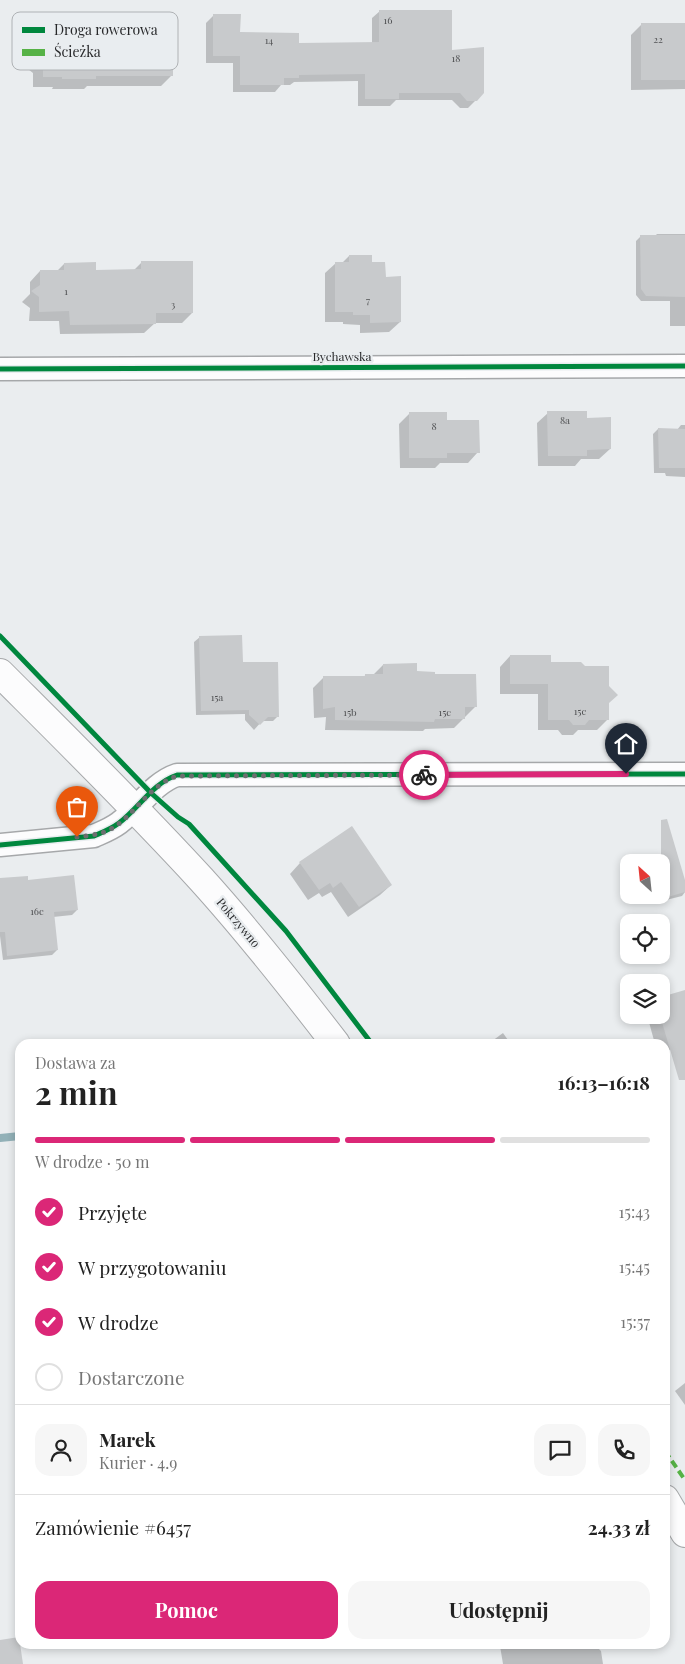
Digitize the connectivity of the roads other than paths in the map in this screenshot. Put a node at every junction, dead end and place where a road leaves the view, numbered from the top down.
1 (685, 366) edge
2 (0, 368) edge
3 (0, 673) edge
4 (685, 774) edge
5 (135, 808) junction
6 (0, 845) edge
7 (332, 1039) edge
8 (670, 1507) edge
9 (685, 1533) edge

1 - 2 street, Bychawska
3 - 5 street, Pokrzywno
4 - 5 street
5 - 6 street
5 - 7 street, Pokrzywno
8 - 9 street

